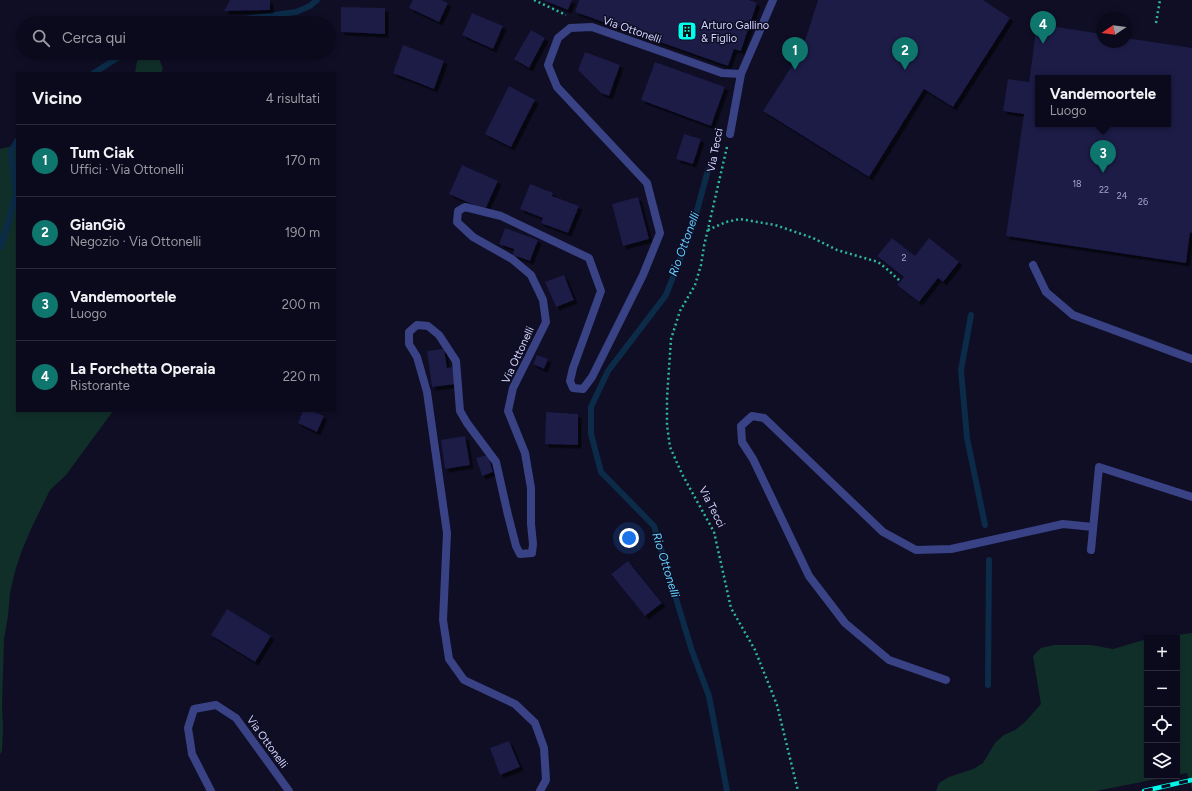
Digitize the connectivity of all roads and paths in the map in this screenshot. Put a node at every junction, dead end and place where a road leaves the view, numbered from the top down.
1 (534, 0) edge
2 (773, 0) edge
3 (1160, 0) edge
4 (1156, 24) dead end
5 (570, 28) junction
6 (741, 74) junction
7 (730, 134) joint
8 (708, 231) junction
9 (1033, 265) dead end
10 (900, 281) dead end
11 (1192, 359) edge
12 (1192, 497) edge
13 (1093, 527) junction
14 (1091, 550) dead end
15 (946, 680) dead end
16 (211, 791) edge
17 (289, 791) edge
18 (540, 791) edge
19 (798, 791) edge

1 - 5 path
2 - 6 street
3 - 4 path
5 - 6 street, Via Ottonelli
5 - 18 street, Via Ottonelli
6 - 7 street, Via Tecci
7 - 8 path, Via Tecci
8 - 10 path
8 - 19 path, Via Tecci
9 - 11 street
12 - 13 street
13 - 14 street
13 - 15 street
16 - 17 street, Via Ottonelli

